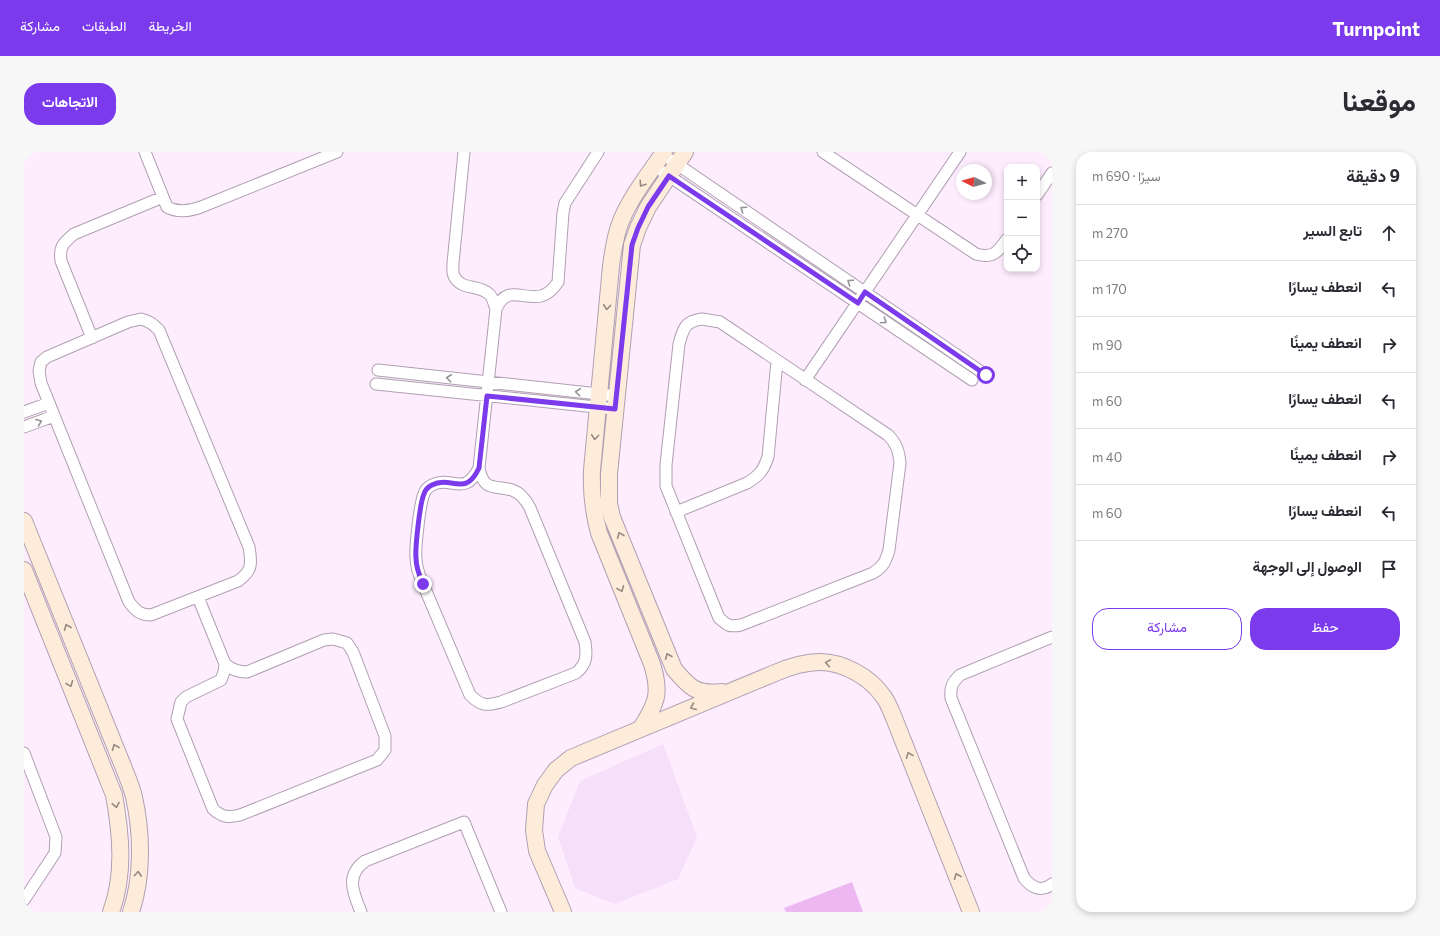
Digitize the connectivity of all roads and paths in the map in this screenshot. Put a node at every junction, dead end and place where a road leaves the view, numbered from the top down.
1 (145, 152) edge
2 (337, 152) edge
3 (464, 152) edge
4 (598, 152) edge
5 (823, 152) edge
6 (960, 152) edge
7 (660, 158) edge
8 (677, 164) edge
9 (1052, 172) edge
10 (1040, 190) edge
11 (163, 197) junction
12 (918, 215) junction
13 (1004, 244) edge
14 (865, 292) junction
15 (858, 303) junction
16 (496, 309) junction
17 (92, 338) junction
18 (777, 361) junction
19 (378, 370) dead end
20 (986, 375) dead end
21 (805, 380) junction
22 (972, 380) dead end
23 (488, 382) junction
24 (376, 384) dead end
25 (487, 396) junction
26 (598, 401) junction
27 (49, 403) junction
28 (616, 403) junction
29 (24, 412) edge
30 (54, 416) junction
31 (24, 428) edge
32 (479, 468) junction
33 (676, 512) junction
34 (24, 521) edge
35 (24, 570) edge
36 (198, 597) junction
37 (1052, 637) edge
38 (225, 664) junction
39 (731, 691) junction
40 (641, 728) junction
41 (24, 753) edge
42 (1052, 884) edge
43 (24, 900) edge
44 (111, 912) edge
45 (131, 912) edge
46 (361, 912) edge
47 (501, 912) edge
48 (563, 912) edge
49 (971, 912) edge

1 - 11 street
2 - 11 street
3 - 16 street
4 - 16 street
5 - 12 street
6 - 12 street
7 - 8 street
7 -> 26 street
14 -> 8 street
8 - 15 street
8 - 28 street
9 - 10 street
11 - 17 street
12 - 13 street
12 - 14 street
14 - 15 street
14 - 20 street
15 - 21 street
15 -> 22 street
16 - 23 street
17 - 27 street
17 - 36 street
18 - 21 street
18 - 33 street
18 - 33 street
23 -> 19 street
21 - 33 street
23 - 25 street
26 -> 23 street
24 - 25 street
25 - 26 street
25 - 32 street
26 - 28 street
26 -> 40 street
27 - 29 street
27 - 30 street
39 -> 28 street
31 -> 30 street
30 - 36 street
32 - 32 street
45 -> 34 street
35 -> 44 street
36 - 38 street
37 - 42 street
38 - 38 street
39 -> 40 street
49 -> 39 street
40 - 48 street
41 - 43 street
46 - 47 street

